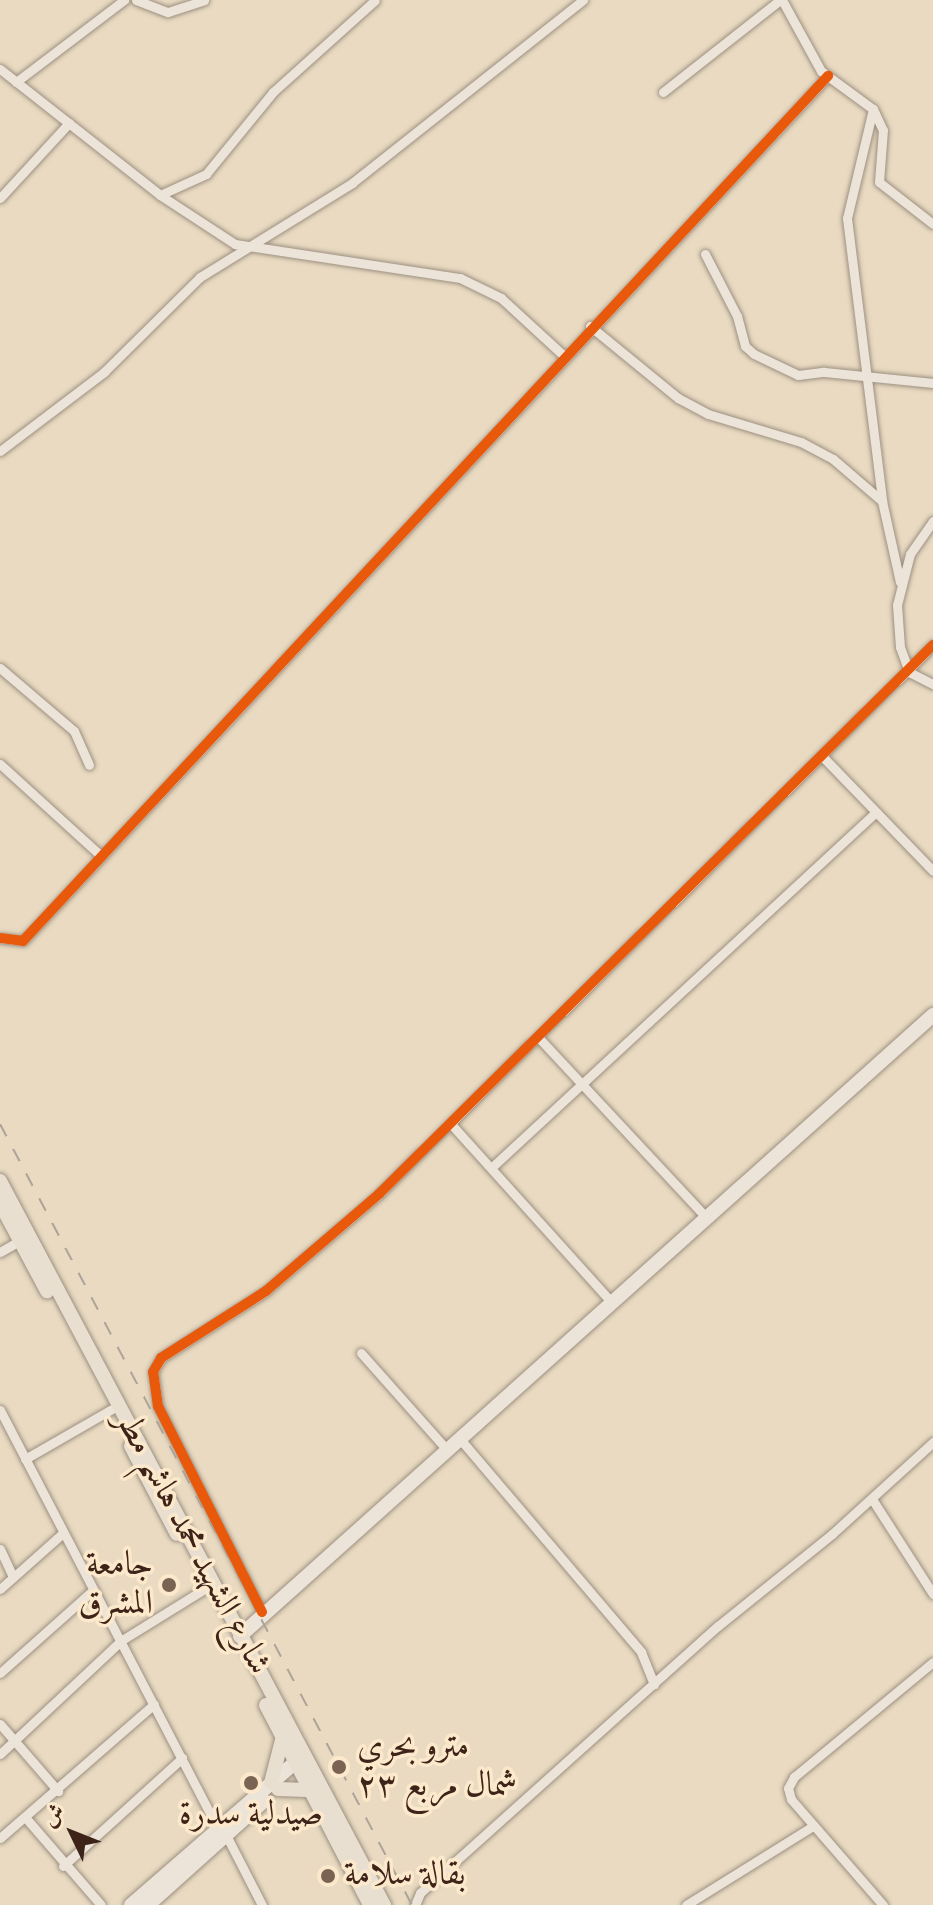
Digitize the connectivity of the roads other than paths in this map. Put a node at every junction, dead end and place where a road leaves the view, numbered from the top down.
1 (124, 0) edge
2 (136, 0) edge
3 (204, 0) edge
4 (375, 0) edge
5 (583, 0) edge
6 (781, 0) edge
7 (0, 69) edge
8 (828, 76) junction
9 (16, 82) junction
10 (663, 92) dead end
11 (873, 109) junction
12 (69, 123) junction
13 (160, 195) junction
14 (0, 198) edge
15 (933, 224) edge
16 (252, 249) junction
17 (705, 254) dead end
18 (590, 326) junction
19 (563, 355) junction
20 (867, 377) junction
21 (933, 383) edge
22 (0, 451) edge
23 (882, 501) junction
24 (933, 521) edge
25 (900, 582) junction
26 (933, 645) edge
27 (0, 668) edge
28 (909, 672) junction
29 (933, 684) edge
30 (823, 757) junction
31 (0, 764) edge
32 (89, 765) dead end
33 (876, 812) junction
34 (101, 856) junction
35 (933, 871) edge
36 (0, 938) edge
37 (933, 1015) edge
38 (538, 1037) junction
39 (582, 1084) junction
40 (451, 1124) junction
41 (491, 1168) junction
42 (0, 1181) edge
43 (0, 1203) edge
44 (707, 1218) junction
45 (19, 1241) junction
46 (0, 1252) edge
47 (612, 1303) junction
48 (361, 1353) dead end
49 (112, 1409) junction
50 (0, 1410) edge
51 (460, 1439) junction
52 (933, 1442) edge
53 (447, 1450) junction
54 (25, 1459) junction
55 (872, 1499) junction
56 (63, 1533) junction
57 (0, 1549) edge
58 (13, 1577) junction
59 (206, 1588) junction
60 (0, 1589) edge
61 (93, 1590) junction
62 (933, 1594) edge
63 (262, 1612) junction
64 (240, 1636) junction
65 (122, 1640) junction
66 (933, 1662) edge
67 (0, 1673) edge
68 (654, 1685) junction
69 (154, 1704) junction
70 (0, 1724) edge
71 (282, 1739) junction
72 (14, 1742) junction
73 (0, 1754) edge
74 (182, 1758) junction
75 (295, 1768) junction
76 (274, 1786) junction
77 (306, 1790) junction
78 (58, 1791) junction
79 (25, 1817) junction
80 (813, 1826) junction
81 (222, 1831) junction
82 (0, 1838) edge
83 (63, 1866) junction
84 (101, 1905) edge
85 (131, 1905) edge
86 (148, 1905) edge
87 (262, 1905) edge
88 (370, 1905) edge
89 (384, 1905) edge
90 (415, 1905) edge
91 (686, 1905) edge
92 (883, 1905) edge

1 - 9 street
2 - 3 street
4 - 13 street
5 - 16 street
6 - 8 street
6 - 10 street
7 - 9 street
8 - 11 street
8 - 18 street
9 - 12 street
11 - 15 street
11 - 20 street
12 - 13 street
12 - 14 street
13 - 16 street
16 - 19 street
16 - 22 street
17 - 20 street
18 - 19 street
18 - 23 street
19 - 34 street
20 - 21 street
20 - 23 street
23 - 25 street
24 - 25 street
25 - 28 street
26 - 28 street
27 - 32 street
28 - 29 street
28 - 30 street
30 - 33 street
30 - 38 street
31 - 34 street
33 - 35 street
33 - 39 street
34 - 36 street
37 - 44 street
38 - 39 street
38 - 40 street
39 - 41 street
39 - 44 street
40 - 41 street
40 - 63 street
41 - 47 street
42 - 64 main road, شارع الشهيد محمد هاشم مطر
43 - 45 main road, شارع الشهيد محمد هاشم مطر
44 - 47 street
45 - 46 street
45 - 49 main road, شارع الشهيد محمد هاشم مطر
47 - 51 street
48 - 53 street
49 - 54 street
49 - 59 main road, شارع الشهيد محمد هاشم مطر
50 - 54 street
51 - 53 street
51 - 68 street
52 - 55 street
53 - 63 street
54 - 56 street
55 - 62 street
55 - 68 street
56 - 58 street
56 - 61 street
57 - 58 street
58 - 60 street
59 - 65 street
59 - 71 main road, شارع الشهيد محمد هاشم مطر
61 - 65 street
61 - 67 street
63 - 64 street
64 - 89 main road, شارع الشهيد محمد هاشم مطر
65 - 69 street
65 - 72 street
66 - 80 street
68 - 90 street
69 - 74 street
69 - 78 street
70 - 72 street
71 - 75 main road, شارع الشهيد محمد هاشم مطر
71 - 76 main road
72 - 73 street
72 - 78 street
74 - 81 street
74 - 83 street
75 - 76 street
75 - 77 main road, شارع الشهيد محمد هاشم مطر
76 - 77 main road
76 - 81 street
77 - 88 main road, شارع الشهيد محمد هاشم مطر
78 - 79 street
79 - 82 street
79 - 83 street
80 - 91 street
80 - 92 street
81 - 85 street
81 - 86 street
81 - 87 street
83 - 84 street

